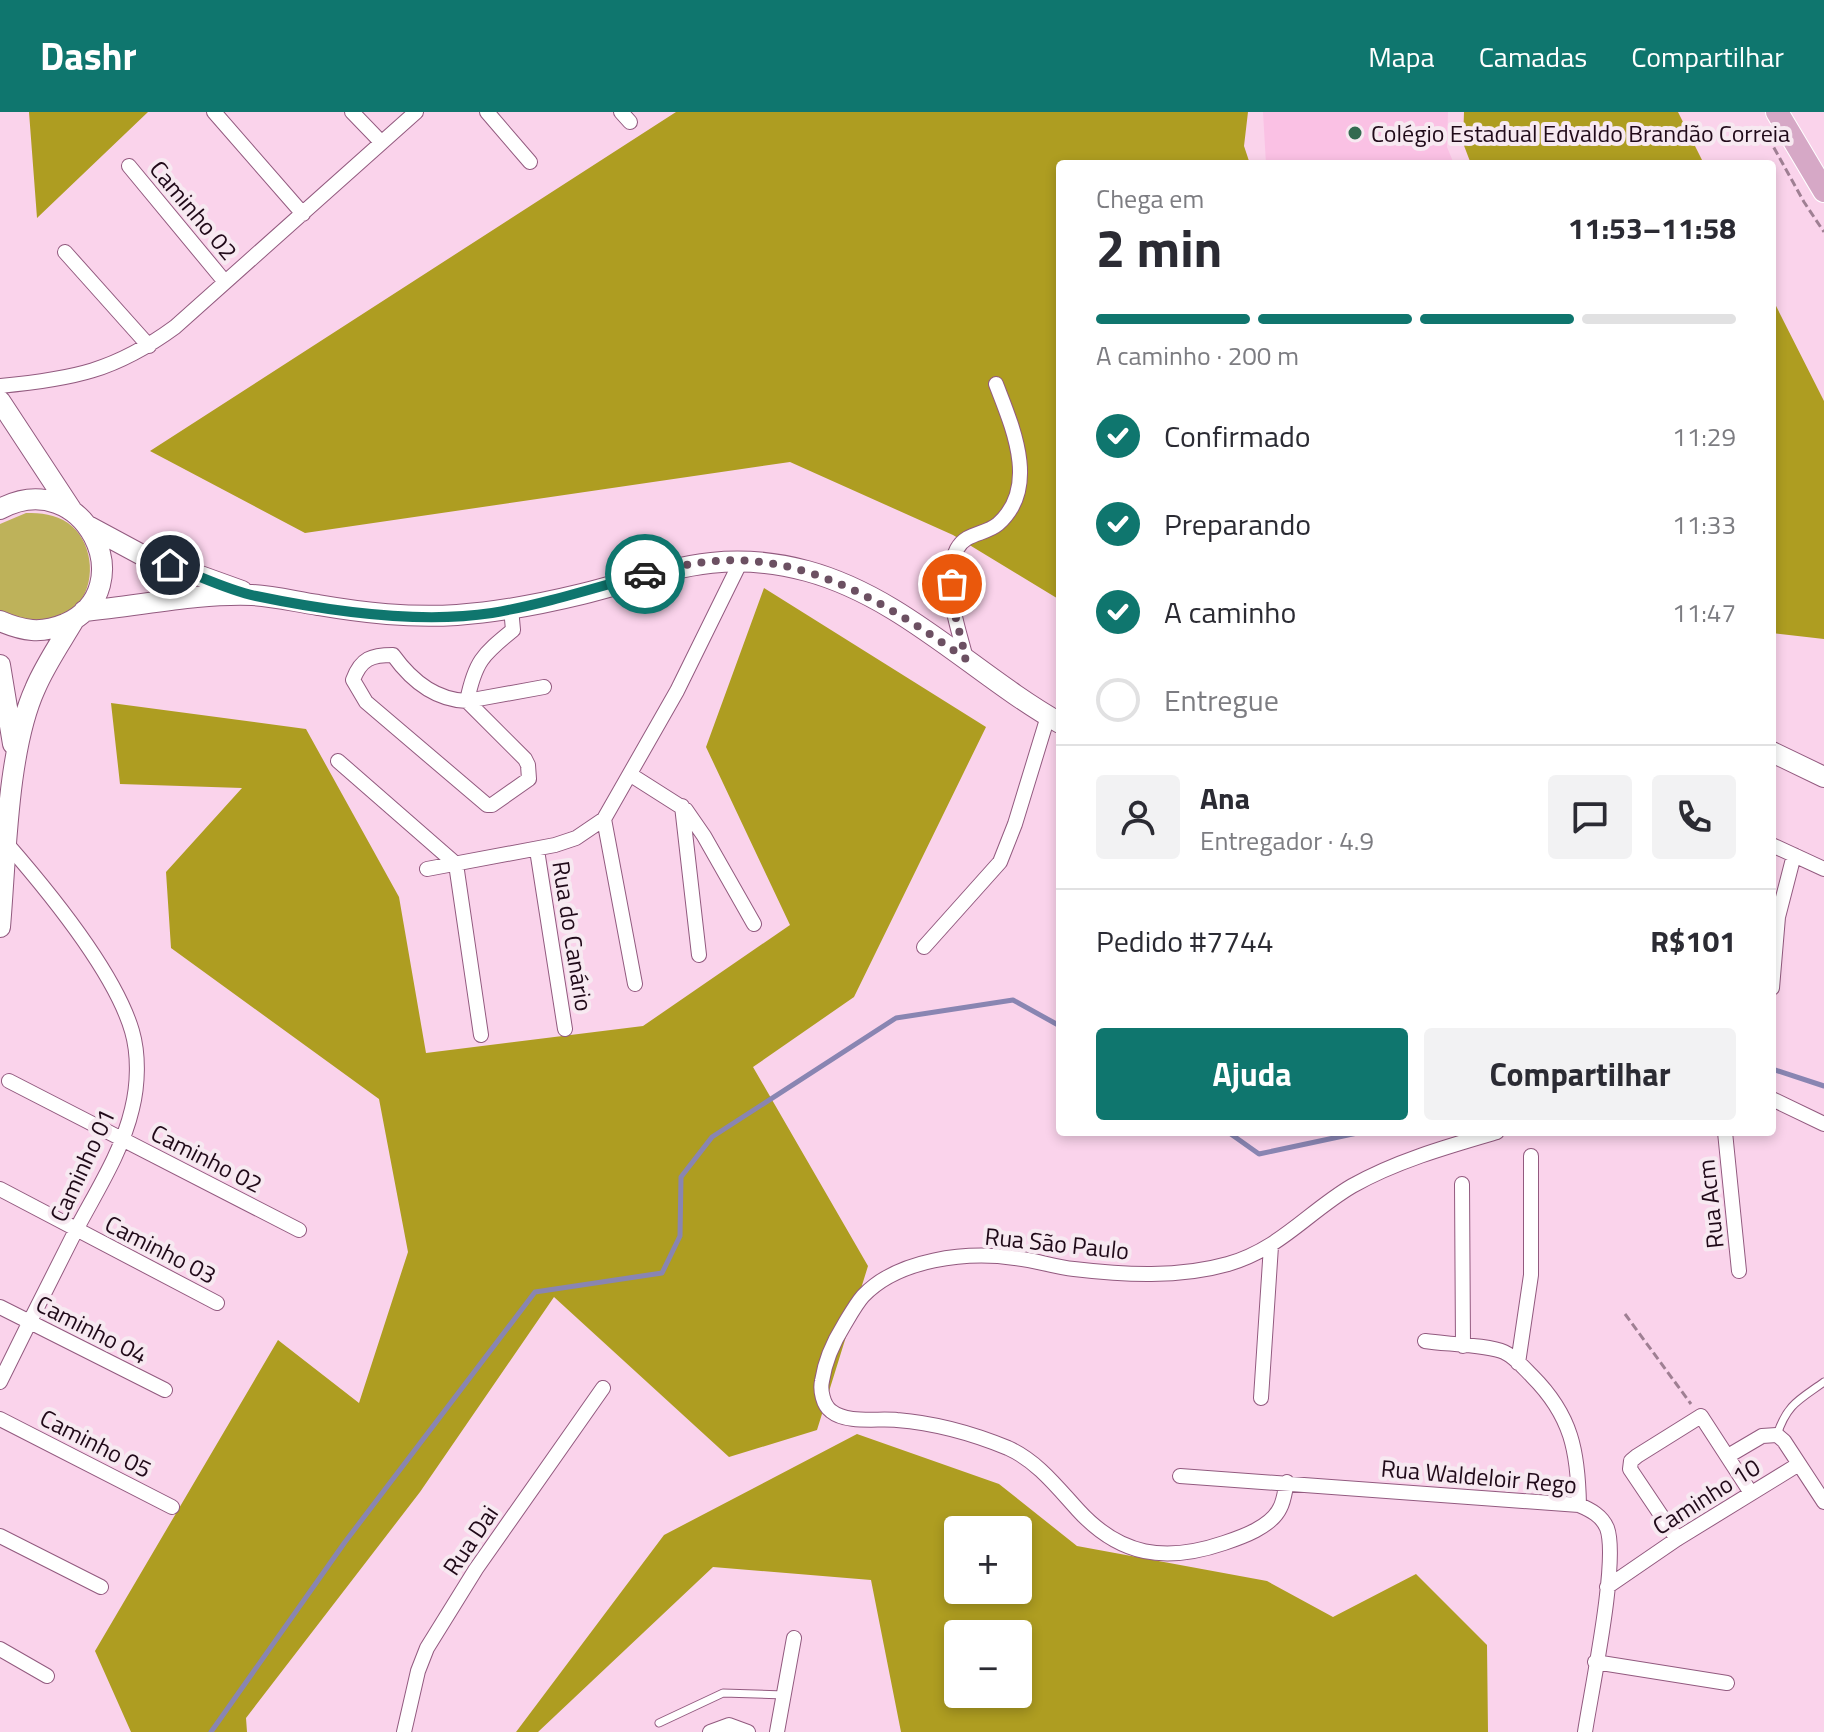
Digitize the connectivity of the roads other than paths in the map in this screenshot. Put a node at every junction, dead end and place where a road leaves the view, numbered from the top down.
1 (214, 112) edge
2 (352, 112) edge
3 (416, 112) edge
4 (487, 112) edge
5 (1777, 112) edge
6 (381, 142) junction
7 (530, 162) dead end
8 (129, 166) dead end
9 (1824, 191) edge
10 (303, 214) junction
11 (65, 252) dead end
12 (225, 282) junction
13 (149, 346) junction
14 (996, 384) dead end
15 (0, 386) edge
16 (0, 401) edge
17 (0, 509) edge
18 (71, 509) junction
19 (90, 527) junction
20 (741, 561) junction
21 (254, 595) junction
22 (511, 608) junction
23 (79, 616) junction
24 (0, 621) edge
25 (966, 659) junction
26 (0, 665) edge
27 (544, 687) dead end
28 (467, 701) junction
29 (1054, 719) edge
30 (1776, 754) edge
31 (338, 761) dead end
32 (15, 764) junction
33 (631, 775) junction
34 (1824, 777) edge
35 (682, 806) junction
36 (604, 819) junction
37 (8, 845) junction
38 (1776, 847) edge
39 (537, 850) junction
40 (1794, 855) junction
41 (456, 864) junction
42 (427, 869) dead end
43 (1824, 869) edge
44 (754, 924) dead end
45 (0, 927) edge
46 (1776, 941) edge
47 (924, 947) dead end
48 (699, 955) dead end
49 (635, 984) dead end
50 (565, 1029) dead end
51 (481, 1035) dead end
52 (9, 1081) dead end
53 (1776, 1101) edge
54 (1824, 1124) edge
55 (1485, 1136) edge
56 (1725, 1136) edge
57 (121, 1139) junction
58 (1531, 1156) dead end
59 (1462, 1184) dead end
60 (0, 1189) edge
61 (76, 1230) junction
62 (299, 1230) dead end
63 (1271, 1246) junction
64 (1739, 1271) dead end
65 (217, 1303) dead end
66 (0, 1307) edge
67 (30, 1322) junction
68 (1425, 1341) dead end
69 (1463, 1346) junction
70 (1518, 1363) junction
71 (0, 1382) edge
72 (1824, 1382) edge
73 (603, 1388) dead end
74 (165, 1390) dead end
75 (1261, 1398) dead end
76 (0, 1419) edge
77 (1777, 1435) junction
78 (1728, 1456) junction
79 (1799, 1464) junction
80 (1180, 1476) dead end
81 (1287, 1482) junction
82 (1751, 1493) junction
83 (1824, 1502) edge
84 (1579, 1505) junction
85 (172, 1507) dead end
86 (0, 1536) edge
87 (1677, 1539) junction
88 (101, 1587) dead end
89 (1607, 1587) junction
90 (794, 1638) dead end
91 (0, 1649) edge
92 (1595, 1662) junction
93 (47, 1676) dead end
94 (1727, 1683) dead end
95 (784, 1695) junction
96 (659, 1723) dead end
97 (404, 1732) edge
98 (710, 1732) edge
99 (748, 1732) edge
100 (777, 1732) edge
101 (1585, 1732) edge

1 - 10 street
2 - 6 street
3 - 6 street
4 - 7 street
5 - 9 main road
6 - 10 street
8 - 12 street, Caminho 02
10 - 12 street
11 - 13 street
12 - 13 street
13 - 15 street
14 - 25 street
16 - 18 main road
17 - 18 main road
18 - 19 main road
19 - 21 main road
19 - 23 main road
20 - 22 main road
20 - 25 main road
20 - 33 street
21 - 22 main road
21 - 23 main road
22 - 28 street
23 - 24 main road
23 - 32 main road
25 - 29 main road
26 - 32 main road
27 - 28 street
28 - 28 street
29 - 47 street
30 - 34 main road
31 - 41 street
32 - 37 main road
33 - 35 street
33 - 36 street
35 - 44 street
35 - 48 street
36 - 39 street
36 - 49 street
37 - 45 main road
37 - 57 street, Caminho 01
38 - 40 street
39 - 41 street
39 - 50 street, Rua do Canário
40 - 43 street
40 - 46 street
41 - 42 street
41 - 51 street
52 - 57 street, Caminho 02
53 - 54 street
55 - 63 street, Rua São Paulo
56 - 64 street, Rua Acm
57 - 61 street, Caminho 01
57 - 62 street, Caminho 02
58 - 70 street
59 - 69 street
60 - 61 street, Caminho 03
61 - 65 street, Caminho 03
61 - 67 street, Caminho 01
63 - 75 street
63 - 81 street, Rua São Paulo
66 - 67 street, Caminho 04
67 - 71 street, Caminho 01
67 - 74 street, Caminho 04
68 - 69 street
69 - 70 street
70 - 84 street
72 - 77 lane
73 - 97 street, Rua Dai
76 - 85 street, Caminho 05
77 - 78 street
77 - 79 street, Caminho 10
78 - 82 street
78 - 87 street
79 - 82 street, Caminho 10
79 - 83 street
80 - 81 street, Rua Waldeloir Rego
81 - 84 street, Rua Waldeloir Rego
82 - 87 street, Caminho 10
84 - 89 street, Rua Waldeloir Rego
86 - 88 street
87 - 89 street, Caminho 10
89 - 92 street, Rua Waldeloir Rego
90 - 95 street
91 - 93 street
92 - 94 street
92 - 101 street, Rua Waldeloir Rego
95 - 96 lane
95 - 100 street
98 - 99 street

